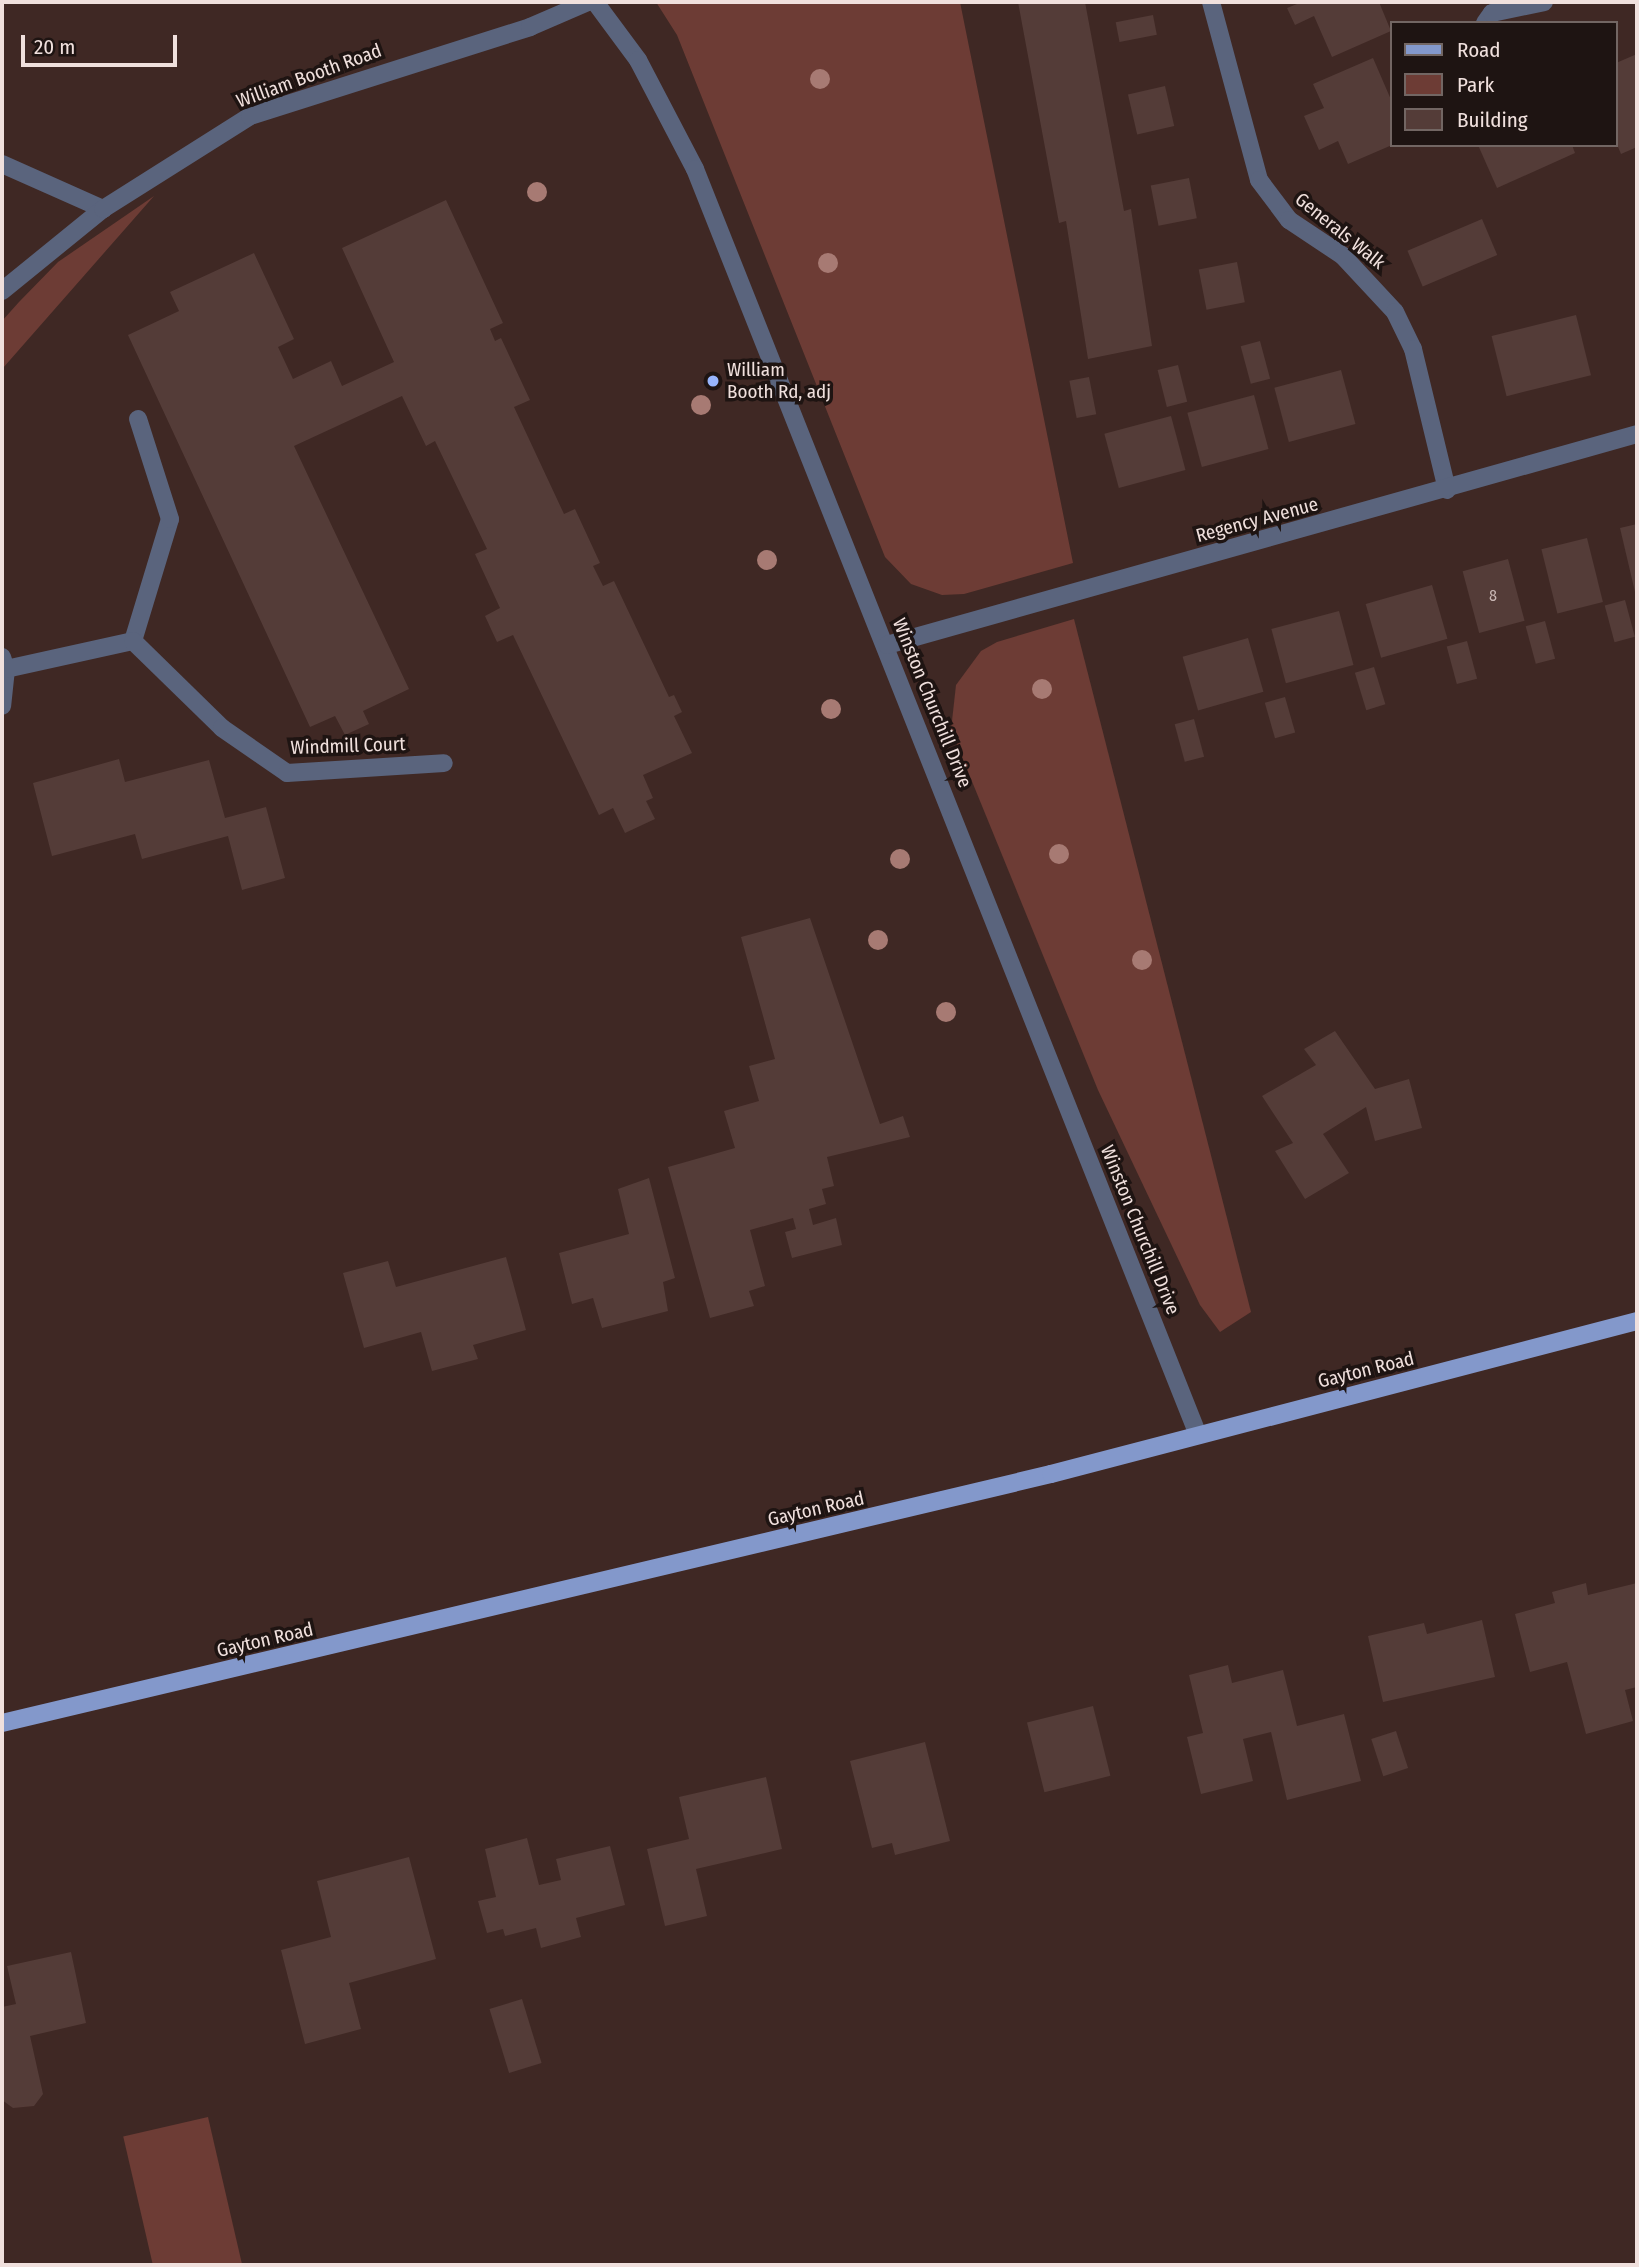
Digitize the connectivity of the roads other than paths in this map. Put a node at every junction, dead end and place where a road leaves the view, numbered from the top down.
1 (588, 2) edge
2 (595, 2) edge
3 (1211, 2) edge
4 (1544, 2) edge
5 (1486, 21) edge
6 (2, 164) edge
7 (103, 209) junction
8 (2, 291) edge
9 (138, 419) dead end
10 (1637, 434) edge
11 (1447, 490) junction
12 (133, 641) junction
13 (887, 645) junction
14 (4, 663) edge
15 (2, 706) edge
16 (444, 763) dead end
17 (1637, 1321) edge
18 (1198, 1435) junction
19 (2, 1723) edge

1 - 7 street, William Booth Road
2 - 13 street, Winston Churchill Drive
3 - 11 street, Generals Walk
4 - 5 street
6 - 7 street
7 - 8 street, William Booth Road
9 - 12 street
10 - 11 street, Regency Avenue
11 - 13 street, Regency Avenue
12 - 14 street
12 - 16 street, Windmill Court
13 - 18 street, Winston Churchill Drive
14 - 15 street
17 - 18 main road, Gayton Road
18 - 19 main road, Gayton Road

